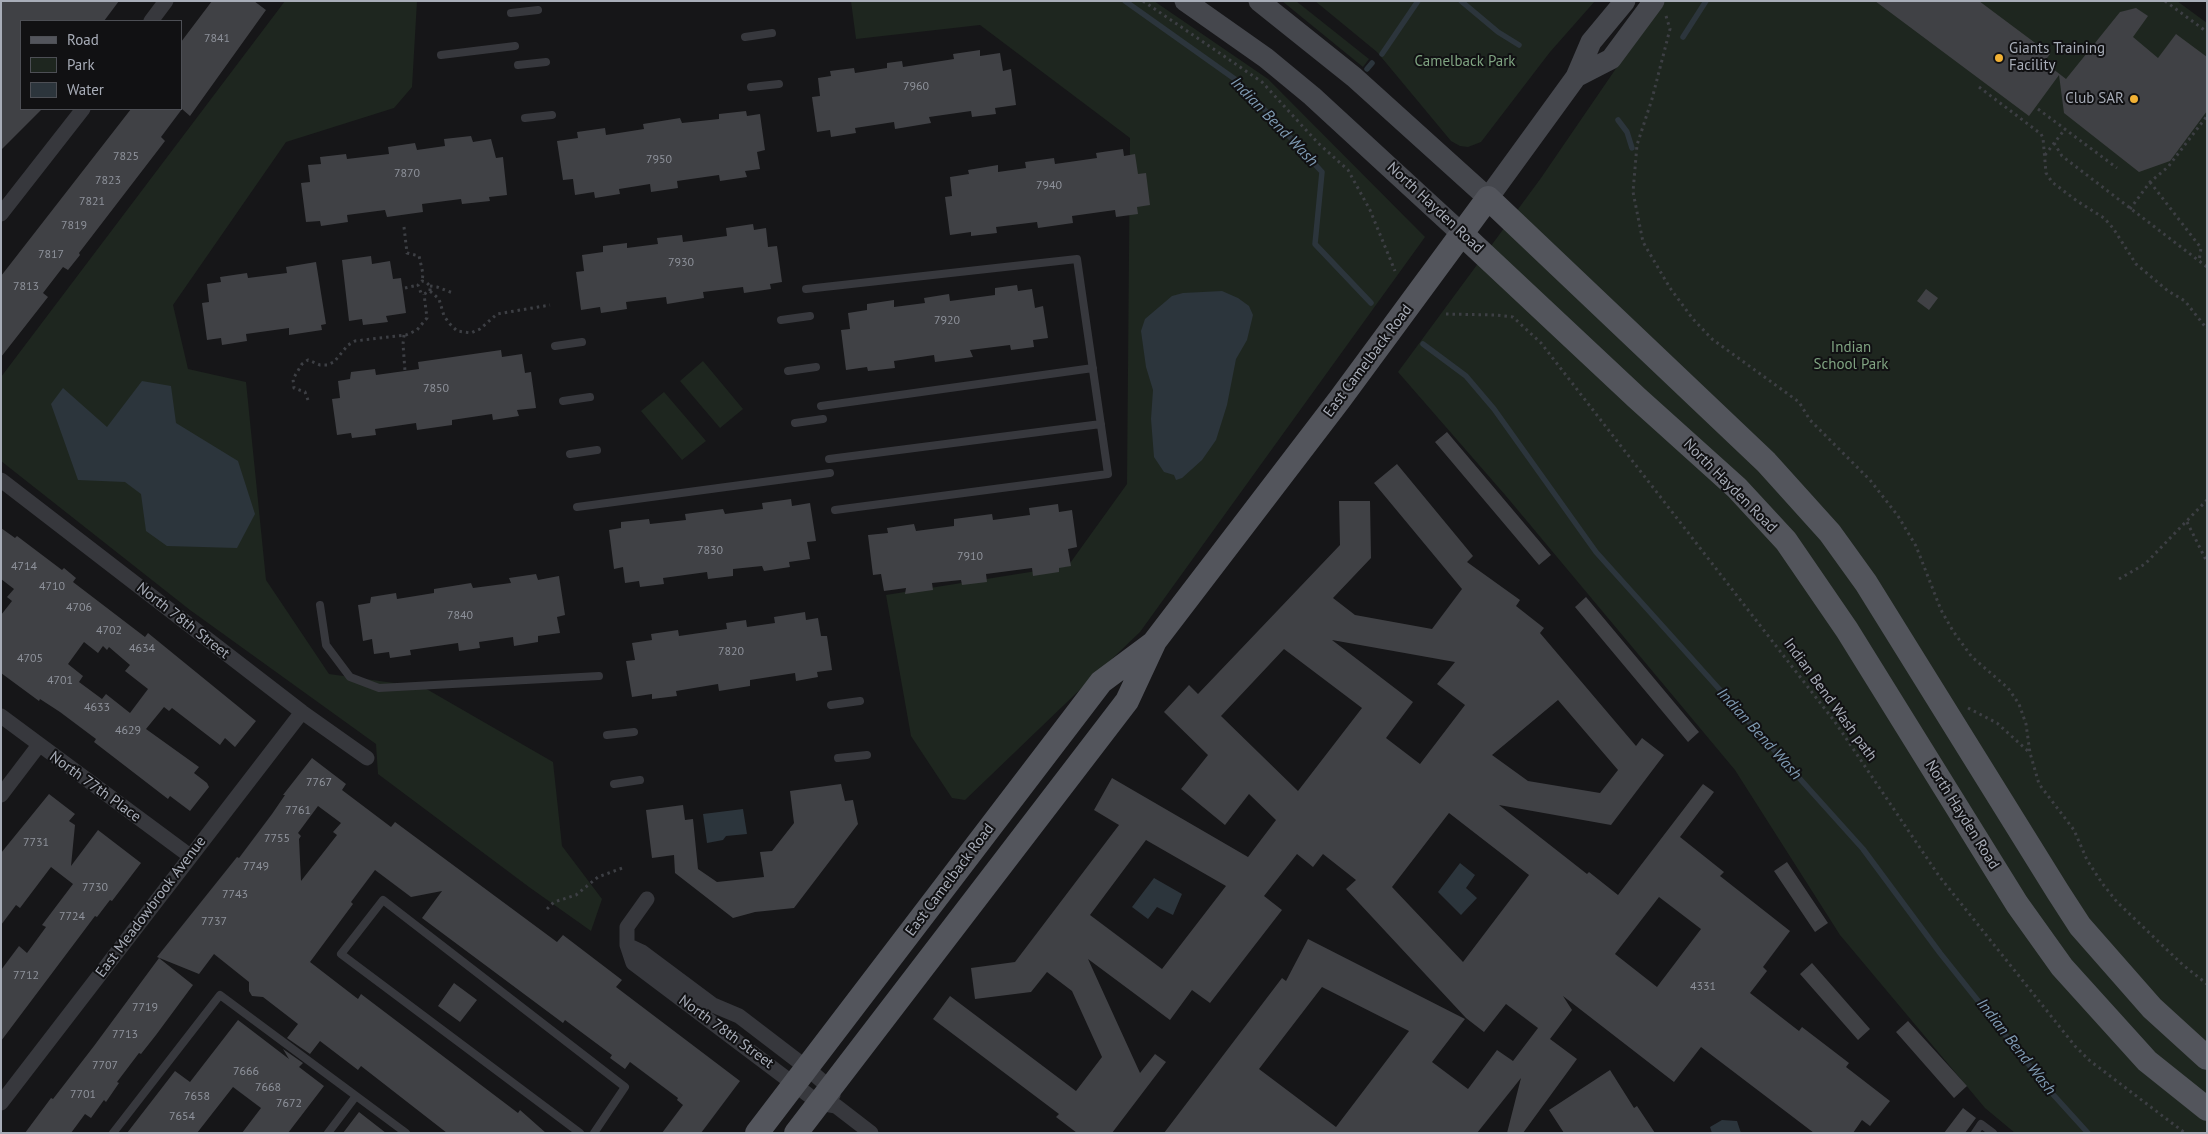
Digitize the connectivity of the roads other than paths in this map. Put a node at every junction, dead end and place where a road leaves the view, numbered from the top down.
1 (166, 1) edge
2 (1185, 1) edge
3 (1259, 1) edge
4 (1624, 1) edge
5 (1654, 2) edge
6 (538, 10) dead end
7 (511, 13) dead end
8 (152, 20) edge
9 (772, 33) dead end
10 (745, 37) dead end
11 (515, 46) dead end
12 (441, 55) dead end
13 (546, 62) dead end
14 (518, 64) dead end
15 (1576, 76) junction
16 (779, 84) dead end
17 (751, 88) dead end
18 (82, 110) edge
19 (552, 114) dead end
20 (525, 118) dead end
21 (1488, 198) junction
22 (3, 208) edge
23 (1462, 234) junction
24 (806, 289) dead end
25 (810, 316) dead end
26 (781, 320) dead end
27 (582, 342) dead end
28 (555, 346) dead end
29 (816, 367) dead end
30 (1093, 368) junction
31 (788, 371) dead end
32 (590, 397) dead end
33 (563, 401) dead end
34 (822, 406) dead end
35 (823, 419) dead end
36 (795, 424) dead end
37 (1101, 424) junction
38 (597, 450) dead end
39 (570, 454) dead end
40 (829, 459) dead end
41 (830, 473) dead end
42 (1, 480) edge
43 (577, 507) dead end
44 (835, 510) dead end
45 (320, 604) dead end
46 (1155, 641) junction
47 (599, 676) dead end
48 (860, 701) dead end
49 (831, 705) dead end
50 (302, 712) junction
51 (1, 716) edge
52 (634, 732) dead end
53 (607, 735) dead end
54 (39, 745) junction
55 (867, 755) dead end
56 (367, 758) dead end
57 (838, 758) dead end
58 (640, 780) dead end
59 (614, 784) dead end
60 (1, 795) edge
61 (190, 856) junction
62 (647, 899) dead end
63 (627, 946) junction
64 (2207, 1058) edge
65 (801, 1076) junction
66 (356, 1096) junction
67 (828, 1099) junction
68 (1, 1102) edge
69 (2207, 1109) edge
70 (114, 1133) edge
71 (328, 1133) edge
72 (406, 1133) edge
73 (580, 1133) edge
74 (594, 1133) edge
75 (757, 1133) edge
76 (796, 1133) edge
77 (872, 1133) edge
78 (1975, 1133) edge
79 (1993, 1133) edge

1 - 8 street
2 - 23 main road, North Hayden Road
3 - 21 main road
4 - 15 main road, East Camelback Road
5 - 15 main road, East Camelback Road
6 - 7 lane
9 - 10 lane
11 - 12 lane
13 - 14 lane
15 - 21 main road, East Camelback Road
16 - 17 lane
18 - 22 street
19 - 20 lane
21 - 23 main road, East Camelback Road
21 - 64 main road
23 - 46 main road, East Camelback Road
23 - 69 main road, North Hayden Road
24 - 30 lane
25 - 26 lane
27 - 28 lane
29 - 31 lane
30 - 34 lane
30 - 37 lane
32 - 33 lane
35 - 36 lane
37 - 40 lane
37 - 44 lane
38 - 39 lane
41 - 43 lane
42 - 50 street, North 78th Street
45 - 47 lane
46 - 65 main road, East Camelback Road
46 - 67 main road, East Camelback Road
48 - 49 lane
50 - 56 street, North 78th Street
50 - 61 street, East Meadowbrook Avenue
51 - 54 street, North 77th Place
52 - 53 lane
54 - 60 street
54 - 61 street, North 77th Place
55 - 57 lane
58 - 59 lane
61 - 68 street, East Meadowbrook Avenue
62 - 63 street
63 - 65 street, North 78th Street
63 - 65 street, North 78th Street
65 - 67 street, North 78th Street
65 - 75 main road, East Camelback Road
66 - 70 lane
66 - 71 lane
66 - 72 lane
67 - 76 main road, East Camelback Road
67 - 77 street, North 78th Street
73 - 74 lane
78 - 79 lane

